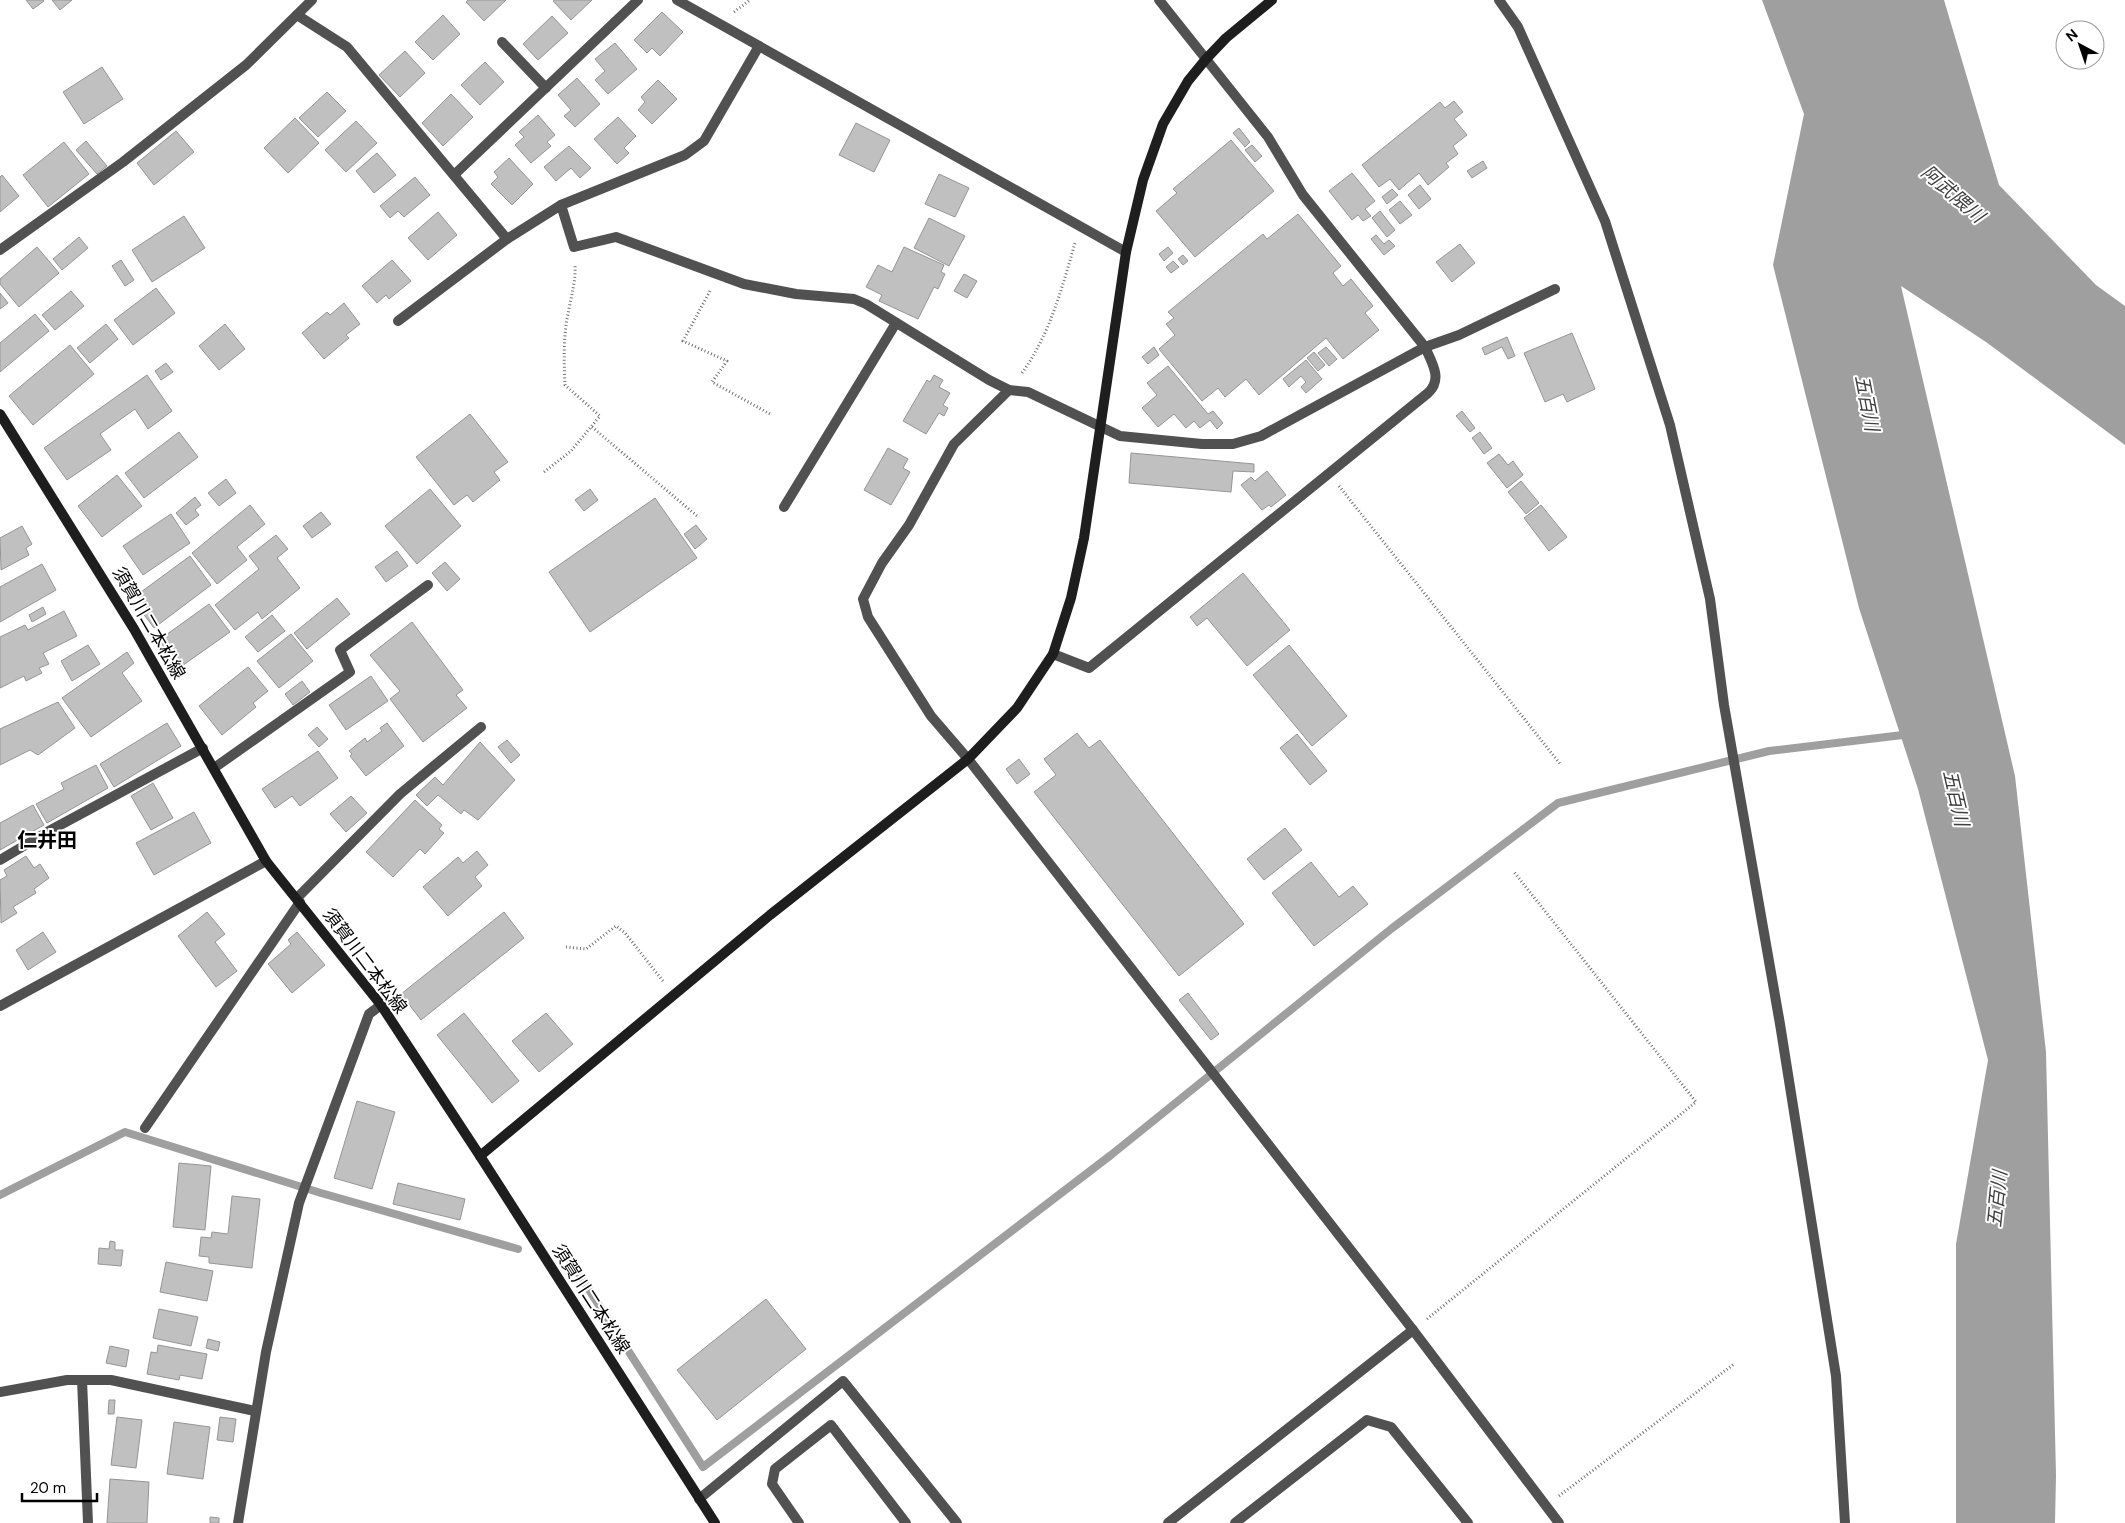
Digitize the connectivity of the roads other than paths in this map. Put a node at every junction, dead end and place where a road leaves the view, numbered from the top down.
1 (312, 0) edge
2 (638, 0) edge
3 (677, 0) edge
4 (1159, 0) edge
5 (1272, 0) edge
6 (1499, 0) edge
7 (297, 15) junction
8 (502, 42) dead end
9 (759, 46) junction
10 (1206, 59) junction
11 (546, 88) junction
12 (454, 175) junction
13 (561, 205) junction
14 (507, 239) junction
15 (0, 250) edge
16 (1126, 252) junction
17 (1555, 289) dead end
18 (398, 321) dead end
19 (896, 323) junction
20 (1425, 347) junction
21 (1009, 390) junction
22 (0, 414) edge
23 (1099, 427) junction
24 (784, 507) dead end
25 (428, 585) dead end
26 (1054, 654) junction
27 (481, 727) dead end
28 (203, 748) junction
29 (968, 759) junction
30 (214, 768) junction
31 (0, 860) edge
32 (266, 861) junction
33 (298, 900) junction
34 (380, 1005) junction
35 (0, 1006) edge
36 (145, 1128) dead end
37 (480, 1156) junction
38 (1413, 1330) junction
39 (82, 1380) junction
40 (0, 1392) edge
41 (255, 1411) junction
42 (699, 1499) junction
43 (88, 1523) edge
44 (238, 1523) edge
45 (715, 1523) edge
46 (799, 1523) edge
47 (906, 1523) edge
48 (957, 1523) edge
49 (1168, 1523) edge
50 (1235, 1523) edge
51 (1468, 1523) edge
52 (1559, 1523) edge
53 (1845, 1523) edge

1 - 7 street
2 - 11 street
3 - 9 street
4 - 10 street
5 - 10 street
6 - 53 street
7 - 12 street
7 - 15 street
8 - 11 street
9 - 13 street
9 - 16 street
10 - 16 street
10 - 20 street
11 - 12 street
12 - 14 street
13 - 14 street
13 - 19 street
14 - 18 street
16 - 23 street
17 - 20 street
19 - 21 street
19 - 24 street
20 - 23 street
20 - 26 street
21 - 23 street
21 - 29 street
22 - 28 street, 須賀川二本松線
23 - 26 street
25 - 30 street
26 - 29 street
27 - 33 street
28 - 30 street, 須賀川二本松線
28 - 31 street
29 - 37 street
29 - 38 street
30 - 32 street, 須賀川二本松線
32 - 33 street, 須賀川二本松線
32 - 35 street
33 - 34 street, 須賀川二本松線
33 - 36 street
34 - 37 street, 須賀川二本松線
34 - 41 street
37 - 42 street, 須賀川二本松線
38 - 49 street
38 - 52 street
39 - 40 street
39 - 41 street
39 - 43 street
41 - 44 street
42 - 45 street, 須賀川二本松線
42 - 48 street
46 - 47 street
50 - 51 street

